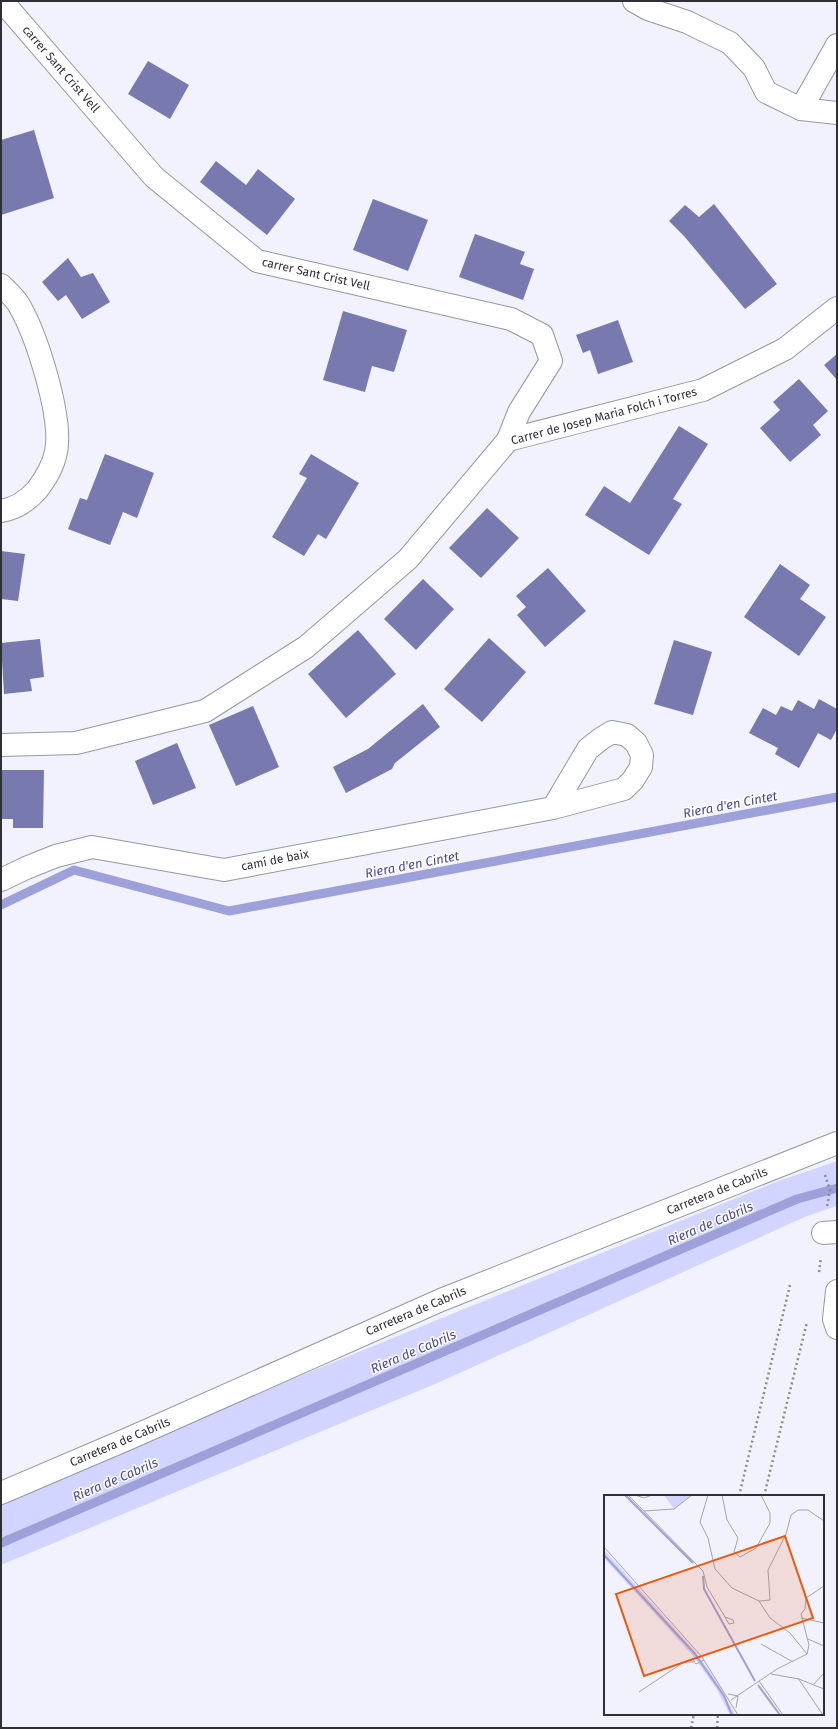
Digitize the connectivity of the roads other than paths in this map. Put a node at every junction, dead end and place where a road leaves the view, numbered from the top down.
1 (2, 1) edge
2 (634, 1) edge
3 (837, 45) edge
4 (801, 109) junction
5 (837, 113) edge
6 (1, 285) edge
7 (837, 308) edge
8 (508, 440) junction
9 (1, 511) edge
10 (1, 745) edge
11 (553, 808) dead end
12 (1, 880) edge
13 (837, 1143) edge
14 (837, 1291) edge
15 (837, 1328) edge
16 (1, 1493) edge

1 - 8 street, carrer Sant Crist Vell
2 - 4 street
3 - 4 street
4 - 5 street
6 - 9 street
7 - 8 street, Carrer de Josep Maria Folch i Torres
8 - 10 street, Carrer de Josep Maria Folch i Torres
11 - 12 street, camí de baix
13 - 16 street, Carretera de Cabrils
14 - 15 street

